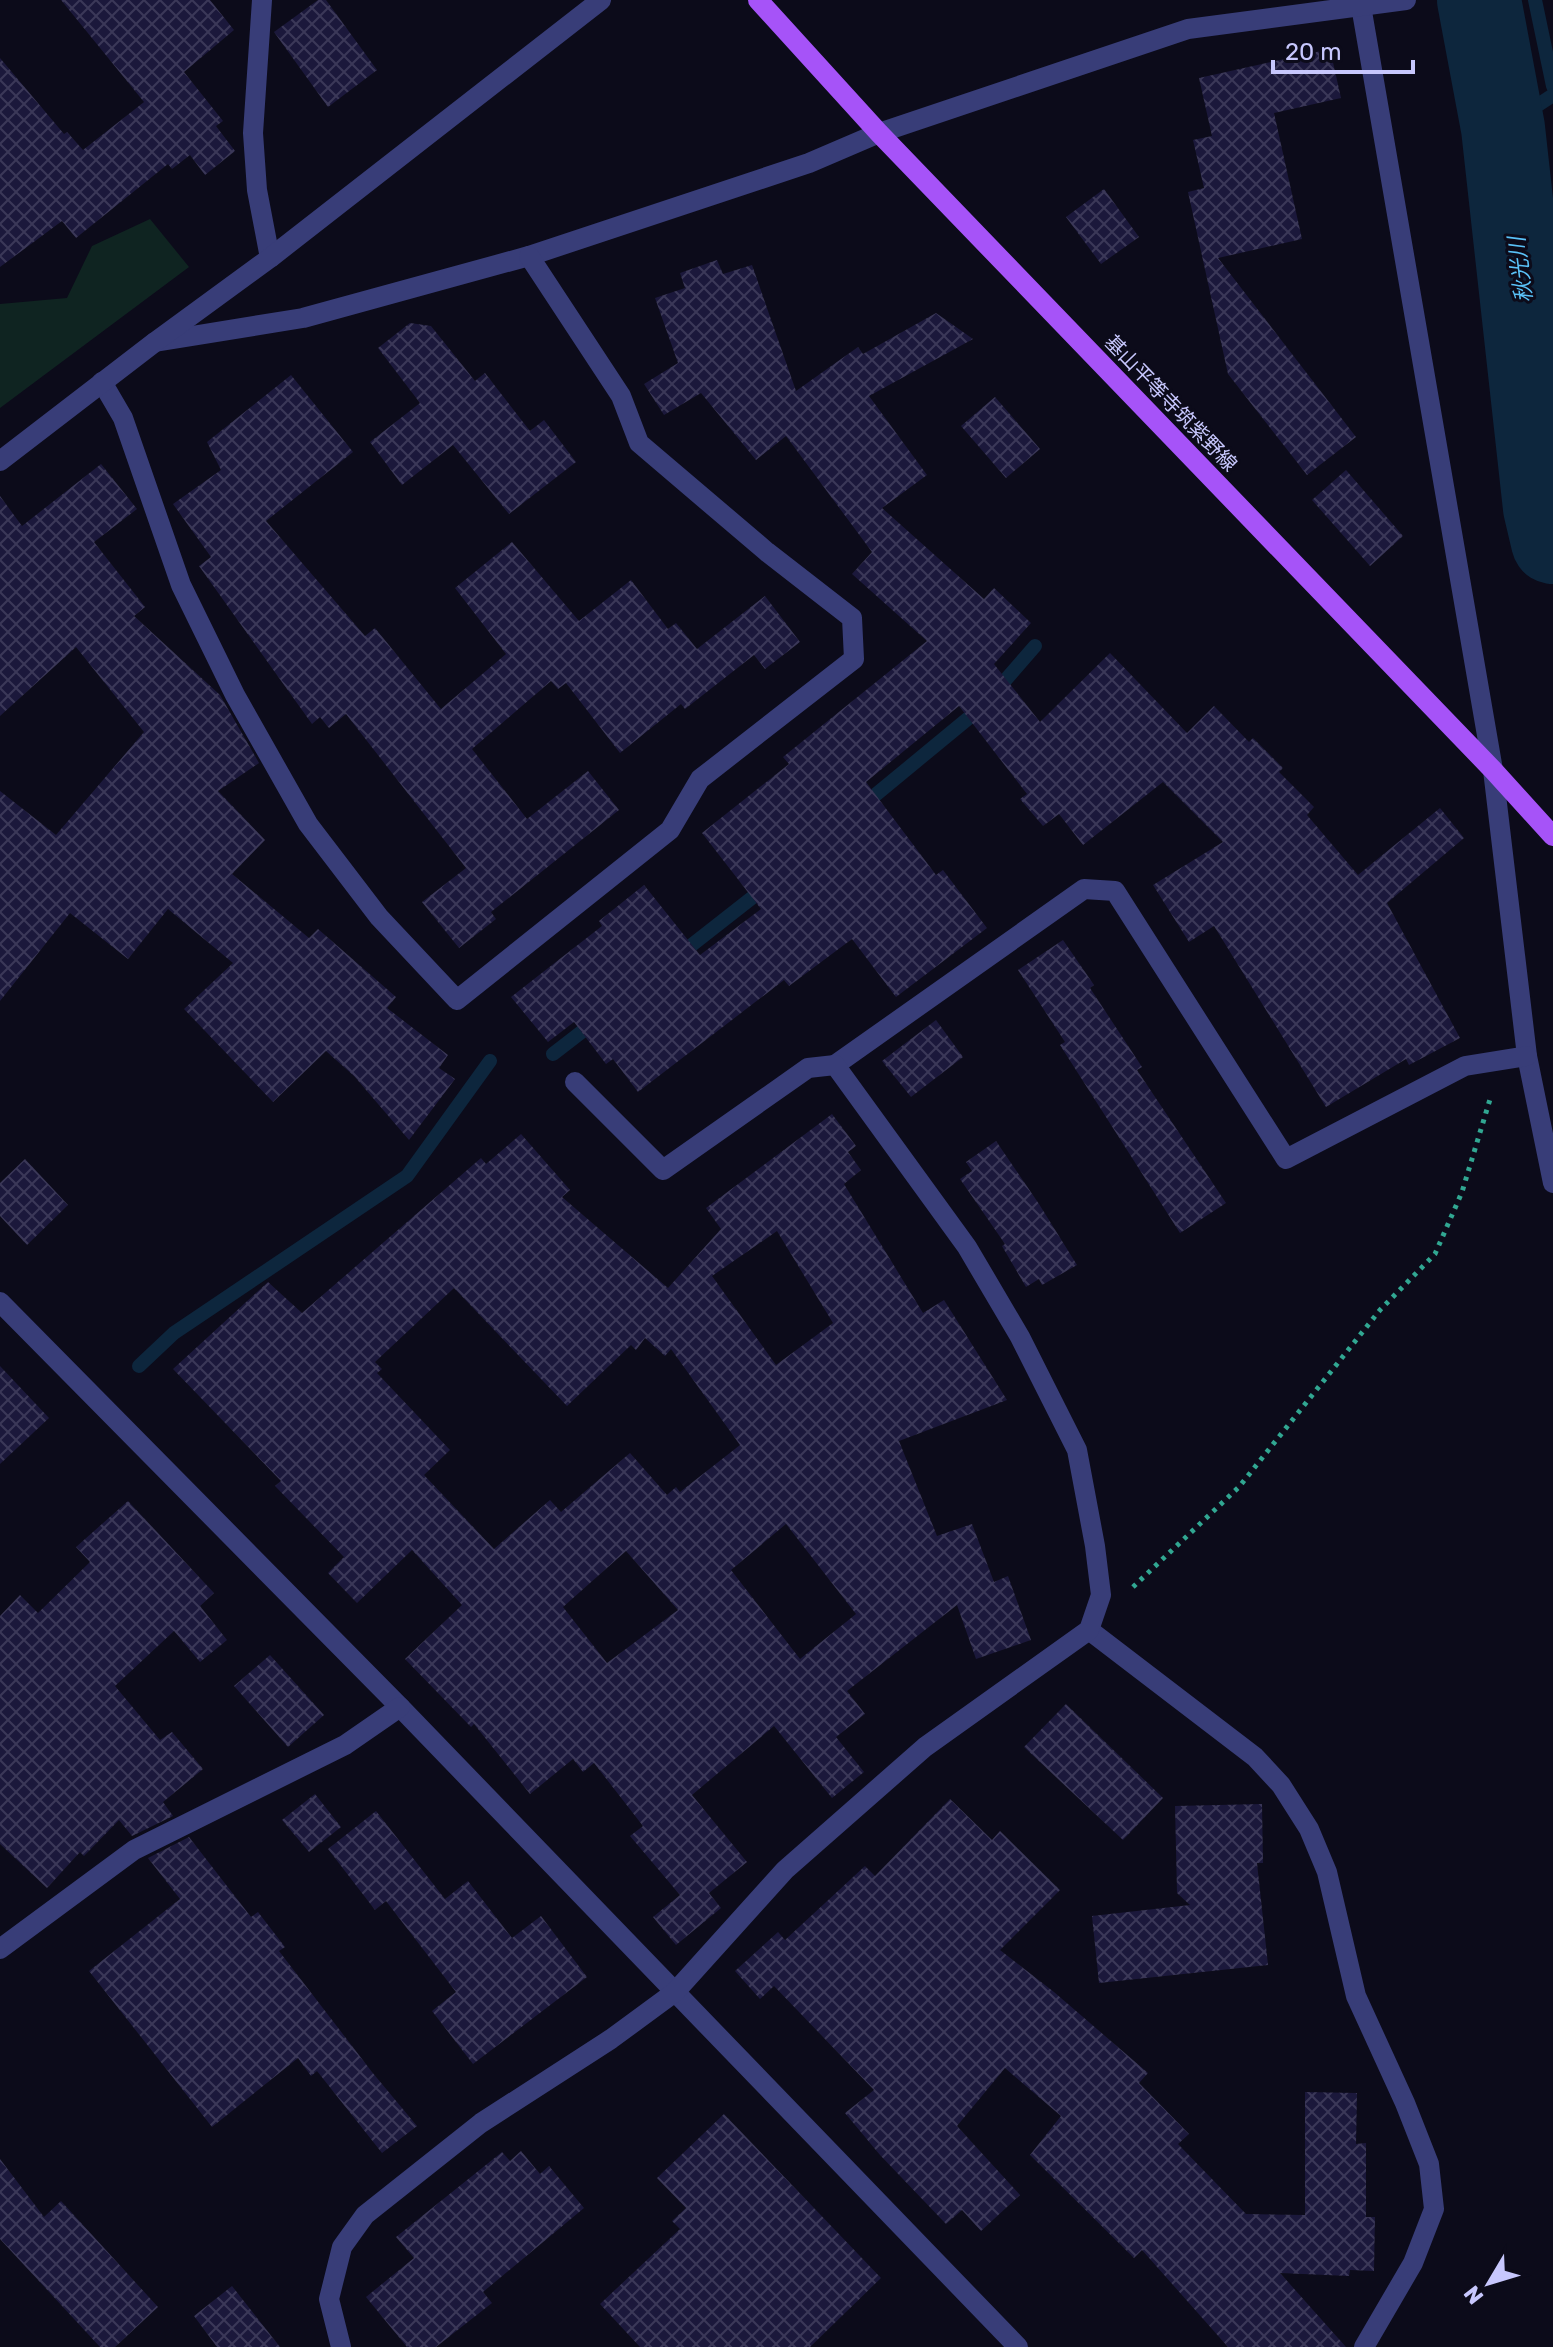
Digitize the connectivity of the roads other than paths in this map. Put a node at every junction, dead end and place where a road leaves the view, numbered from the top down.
1 (262, 0) edge
2 (601, 0) edge
3 (758, 0) edge
4 (1406, 0) edge
5 (1367, 3) edge
6 (879, 133) junction
7 (529, 256) junction
8 (270, 258) junction
9 (155, 342) junction
10 (102, 382) junction
11 (0, 461) edge
12 (1493, 770) junction
13 (1553, 836) edge
14 (1527, 1056) junction
15 (835, 1065) junction
16 (575, 1082) dead end
17 (1553, 1183) edge
18 (0, 1302) edge
19 (1089, 1630) junction
20 (400, 1707) junction
21 (0, 1949) edge
22 (675, 1992) junction
23 (341, 2347) edge
24 (1018, 2347) edge
25 (1364, 2347) edge

1 - 8 street
2 - 8 street
3 - 6 main road, 基山平等寺筑紫野線
4 - 5 street
5 - 6 street
5 - 12 street
6 - 7 street
6 - 12 main road, 基山平等寺筑紫野線
7 - 9 street
7 - 10 street
8 - 9 street
9 - 10 street
10 - 11 street
12 - 13 main road, 基山平等寺筑紫野線
12 - 14 street
14 - 15 street
14 - 17 street
15 - 16 street
15 - 19 street
18 - 20 street
19 - 22 street
19 - 25 street
20 - 21 street
20 - 22 street
22 - 23 street
22 - 24 street

